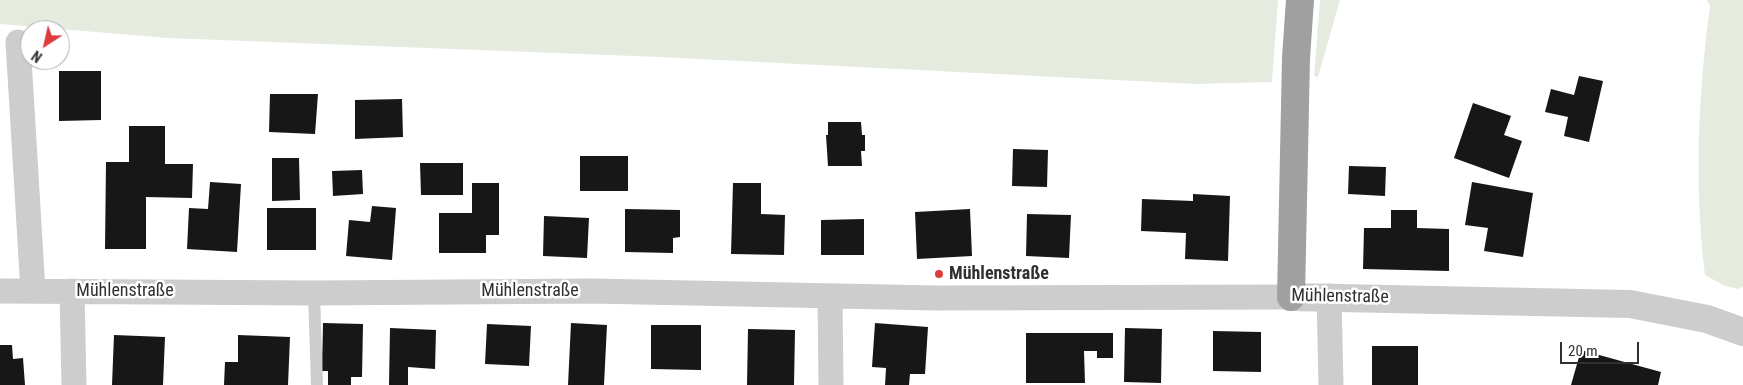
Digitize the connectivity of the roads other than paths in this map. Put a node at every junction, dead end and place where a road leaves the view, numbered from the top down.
1 (1300, 0) edge
2 (18, 42) dead end
3 (0, 291) edge
4 (33, 291) junction
5 (72, 291) junction
6 (314, 293) junction
7 (830, 296) junction
8 (1330, 296) junction
9 (1291, 297) junction
10 (1743, 332) edge
11 (74, 385) edge
12 (317, 385) edge
13 (831, 385) edge
14 (1331, 385) edge

1 - 9 highway
2 - 4 street
3 - 4 street, Mühlenstraße
4 - 5 street, Mühlenstraße
5 - 6 street, Mühlenstraße
5 - 11 street
6 - 7 street, Mühlenstraße
6 - 12 lane
7 - 9 street, Mühlenstraße
7 - 13 street
8 - 9 street, Mühlenstraße
8 - 10 street, Mühlenstraße
8 - 14 street

